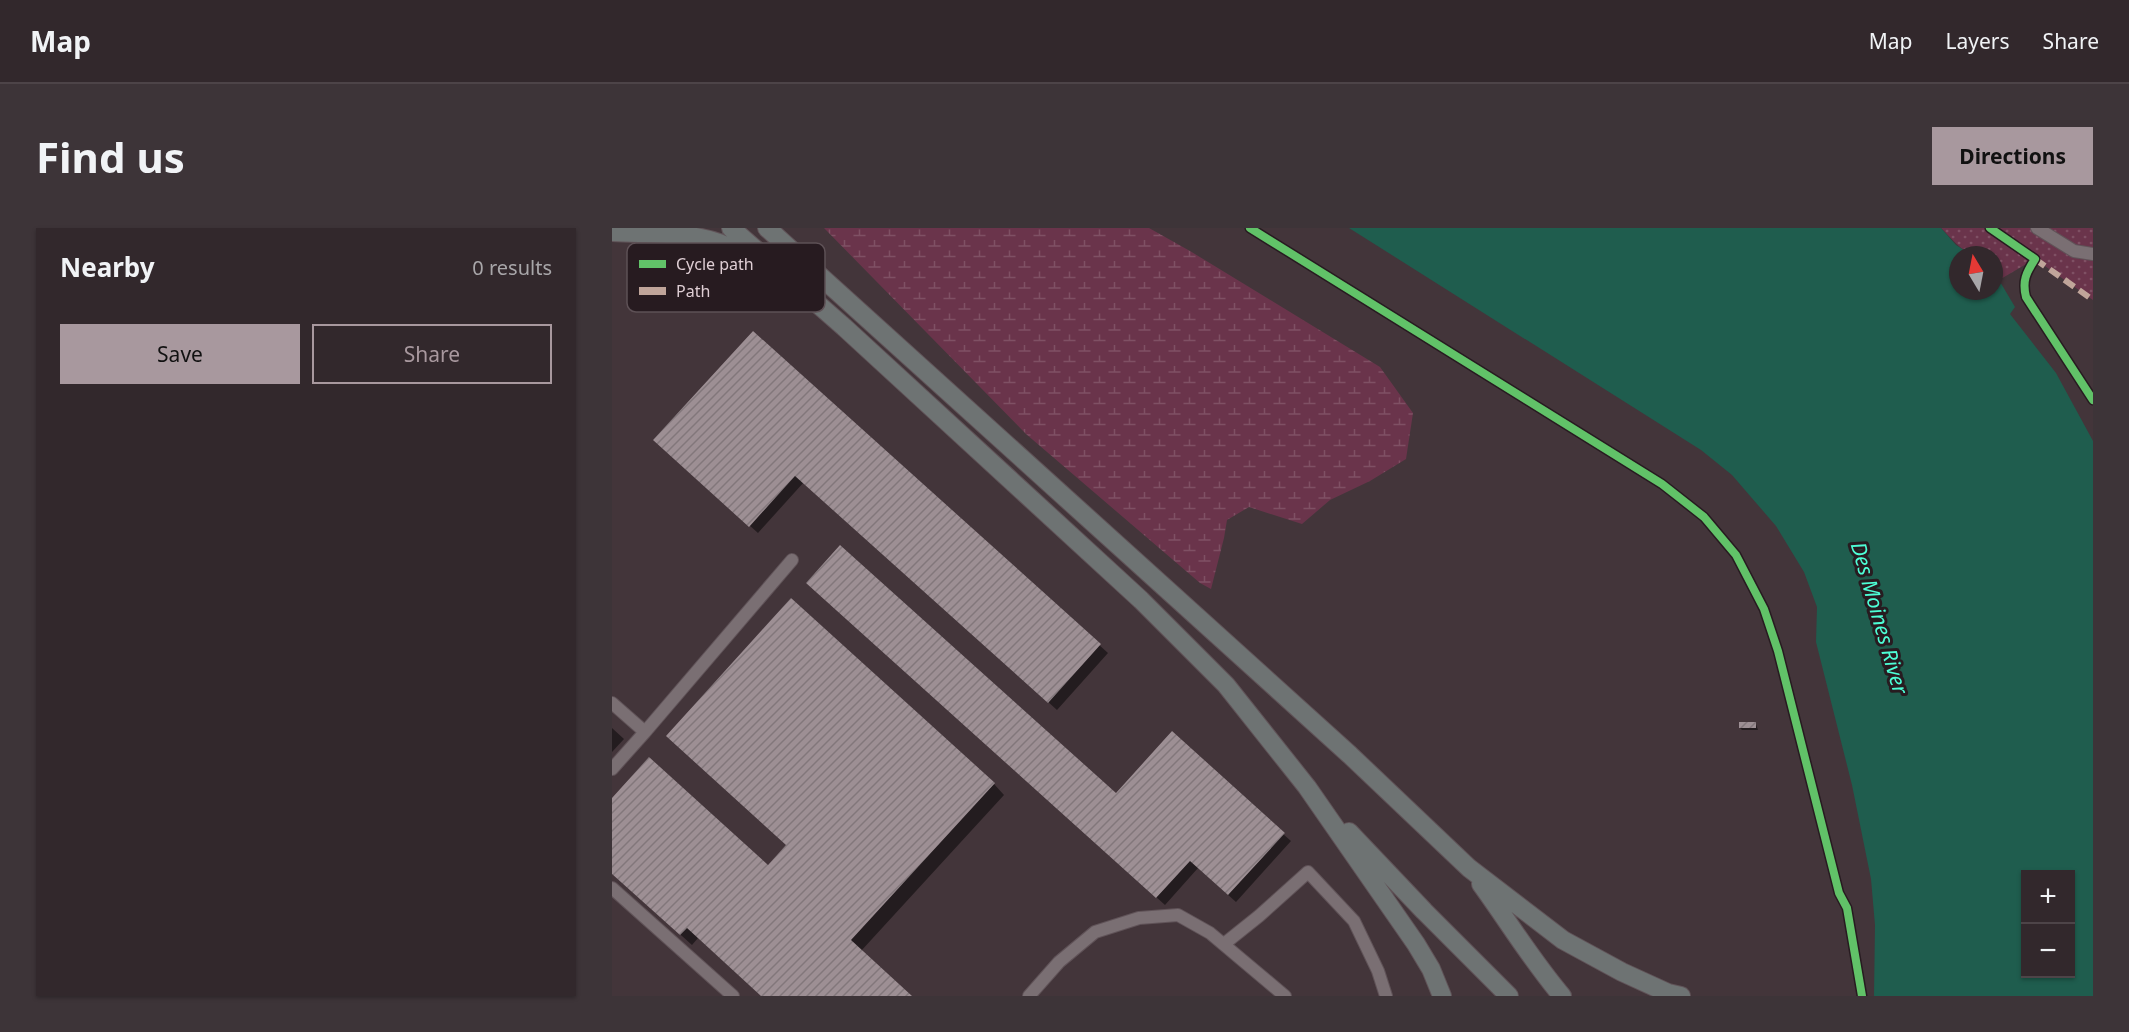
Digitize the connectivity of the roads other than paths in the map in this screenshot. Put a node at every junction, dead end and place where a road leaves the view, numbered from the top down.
1 (731, 228) edge
2 (767, 228) edge
3 (784, 228) edge
4 (2037, 228) edge
5 (612, 232) edge
6 (719, 243) edge
7 (748, 243) edge
8 (783, 243) edge
9 (797, 243) edge
10 (2093, 254) edge
11 (825, 276) edge
12 (825, 282) edge
13 (847, 302) junction
14 (825, 310) edge
15 (812, 312) edge
16 (929, 405) junction
17 (792, 560) dead end
18 (612, 703) edge
19 (645, 732) junction
20 (612, 769) edge
21 (1307, 787) junction
22 (1469, 868) junction
23 (612, 888) edge
24 (1224, 945) junction
25 (733, 996) edge
26 (1029, 996) edge
27 (1285, 996) edge
28 (1386, 996) edge
29 (1442, 996) edge
30 (1509, 996) edge
31 (1562, 996) edge
32 (1681, 996) edge

1 - 7 highway
2 - 8 highway
3 - 9 highway
4 - 10 lane
5 - 6 highway
11 - 13 highway
12 - 13 highway
13 - 22 highway
14 - 16 highway
15 - 16 highway
16 - 21 highway
17 - 19 lane
18 - 19 lane
19 - 20 lane
21 - 29 highway
21 - 30 highway
22 - 31 highway
22 - 32 highway
23 - 25 lane
24 - 26 lane
24 - 27 lane
24 - 28 lane

